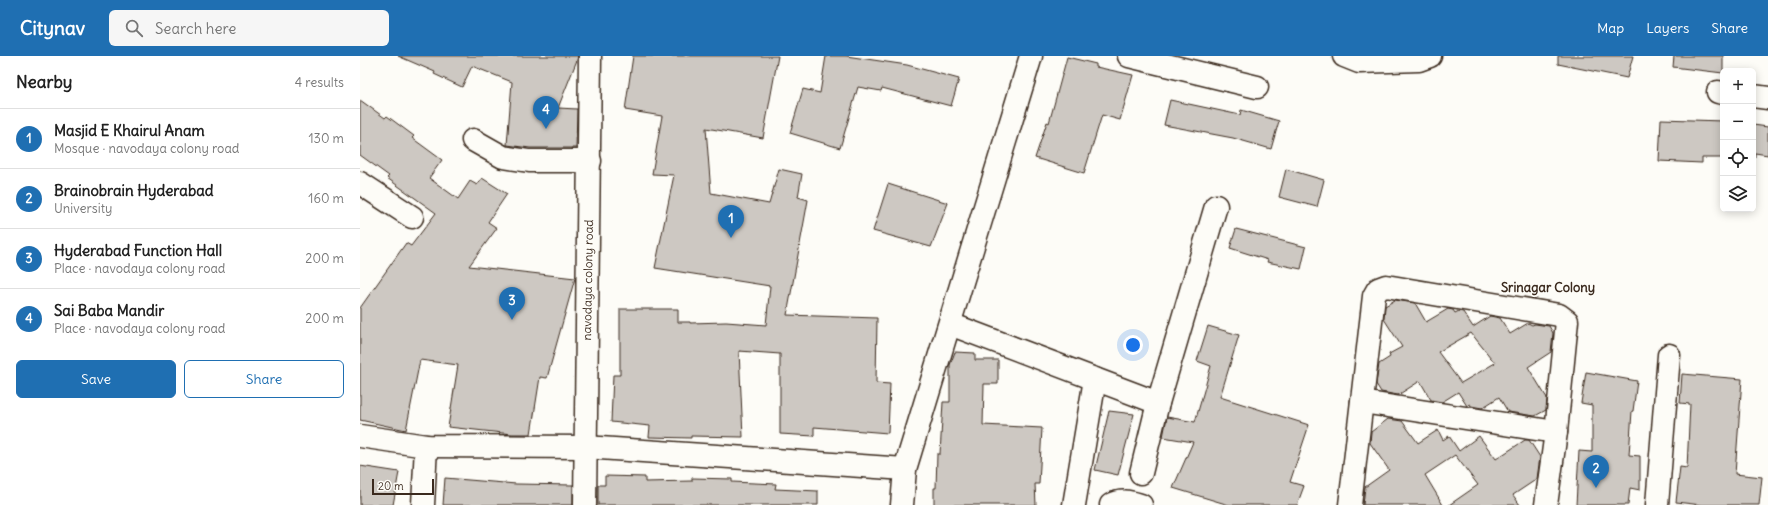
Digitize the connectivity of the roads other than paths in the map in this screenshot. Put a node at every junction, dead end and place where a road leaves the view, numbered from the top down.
1 (590, 56) edge
2 (1031, 56) edge
3 (1130, 56) edge
4 (1344, 56) edge
5 (1430, 56) edge
6 (1257, 87) dead end
7 (1756, 96) edge
8 (1768, 98) edge
9 (473, 140) dead end
10 (590, 161) junction
11 (360, 183) edge
12 (1216, 206) dead end
13 (412, 217) dead end
14 (950, 324) junction
15 (1669, 355) dead end
16 (1095, 379) junction
17 (1362, 402) junction
18 (1158, 403) junction
19 (1556, 432) junction
20 (360, 436) edge
21 (426, 446) junction
22 (585, 447) junction
23 (906, 469) junction
24 (1141, 473) dead end
25 (423, 505) edge
26 (585, 505) edge
27 (902, 505) edge
28 (1074, 505) edge
29 (1111, 505) edge
30 (1141, 505) edge
31 (1350, 505) edge
32 (1546, 505) edge
33 (1658, 505) edge

1 - 10 street, navodaya colony road
2 - 14 street
3 - 6 street
4 - 5 street
7 - 8 street
9 - 10 street
10 - 22 street, navodaya colony road
11 - 13 street
12 - 18 street
14 - 16 street
14 - 23 street
15 - 33 street
16 - 18 street
16 - 28 street
17 - 19 street
17 - 19 street
17 - 31 street
18 - 24 street
19 - 32 street
20 - 21 street
21 - 22 street
21 - 25 street
22 - 23 street
22 - 26 street, navodaya colony road
23 - 27 street
29 - 30 street

